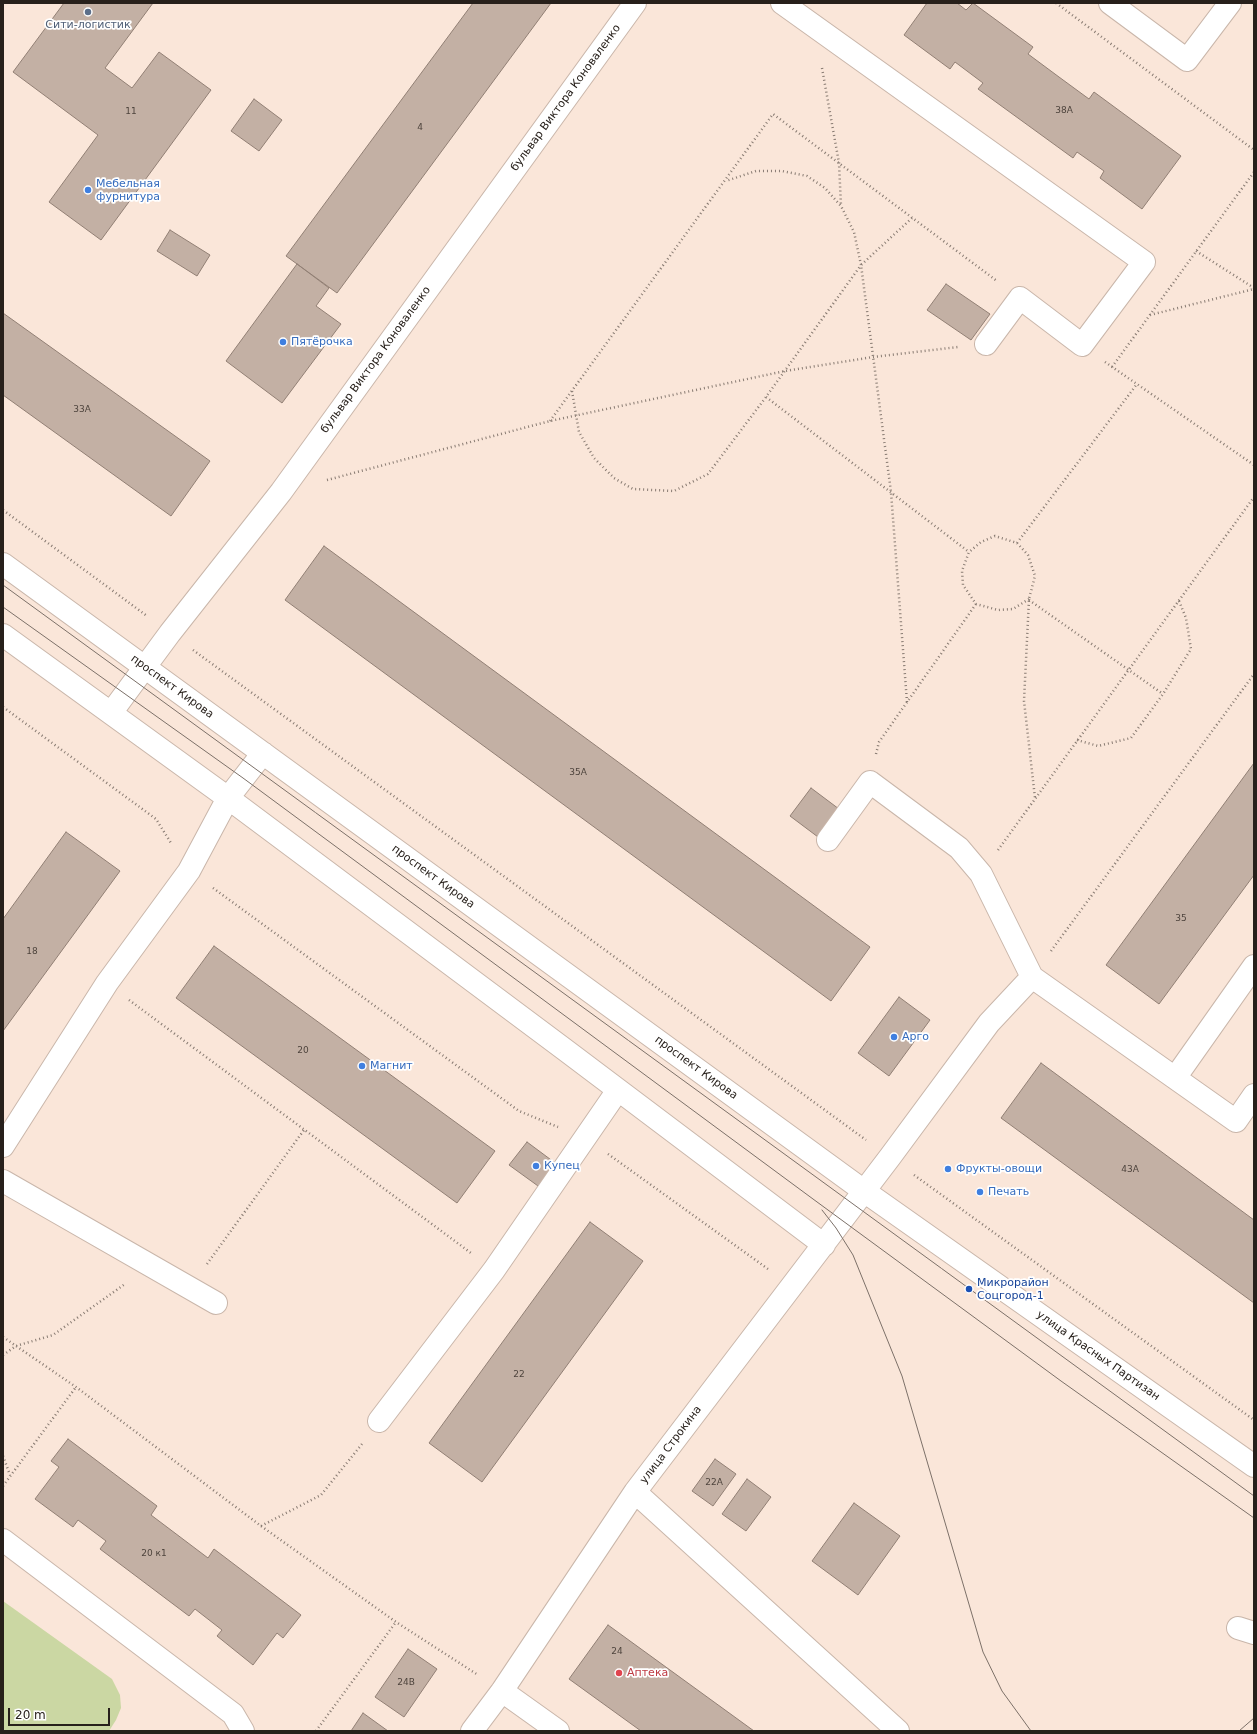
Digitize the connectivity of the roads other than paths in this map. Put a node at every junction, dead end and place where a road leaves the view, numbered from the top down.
1 (635, 3) edge
2 (782, 3) edge
3 (1110, 3) edge
4 (1230, 3) edge
5 (986, 344) road end
6 (3, 564) edge
7 (3, 635) edge
8 (145, 667) junction
9 (111, 713) junction
10 (262, 753) junction
11 (228, 798) junction
12 (828, 840) dead end
13 (1254, 966) edge
14 (1032, 977) junction
15 (1175, 1078) junction
16 (618, 1090) junction
17 (1254, 1095) edge
18 (3, 1146) edge
19 (3, 1181) edge
20 (864, 1191) junction
21 (824, 1245) junction
22 (216, 1303) dead end
23 (379, 1422) road end
24 (1254, 1466) edge
25 (635, 1492) junction
26 (3, 1540) edge
27 (502, 1691) junction
28 (243, 1731) edge
29 (472, 1731) edge
30 (558, 1731) edge
31 (898, 1731) edge

1 - 8 street, бульвар Виктора Коноваленко
2 - 5 street
3 - 4 street
6 - 8 street, проспект Кирова
7 - 9 street
8 - 9 street, бульвар Виктора Коноваленко
8 - 10 street, проспект Кирова
9 - 11 street
10 - 11 street
10 - 20 street, проспект Кирова
11 - 16 street
11 - 18 street
12 - 14 street
13 - 15 street
14 - 15 street
14 - 20 street, улица Строкина
15 - 17 street
16 - 21 street
16 - 23 street
19 - 22 street
20 - 21 street, улица Строкина
20 - 24 street, улица Красных Партизан
21 - 25 street, улица Строкина
25 - 27 street
25 - 31 street, улица Строкина
26 - 28 street
27 - 29 street
27 - 30 street

